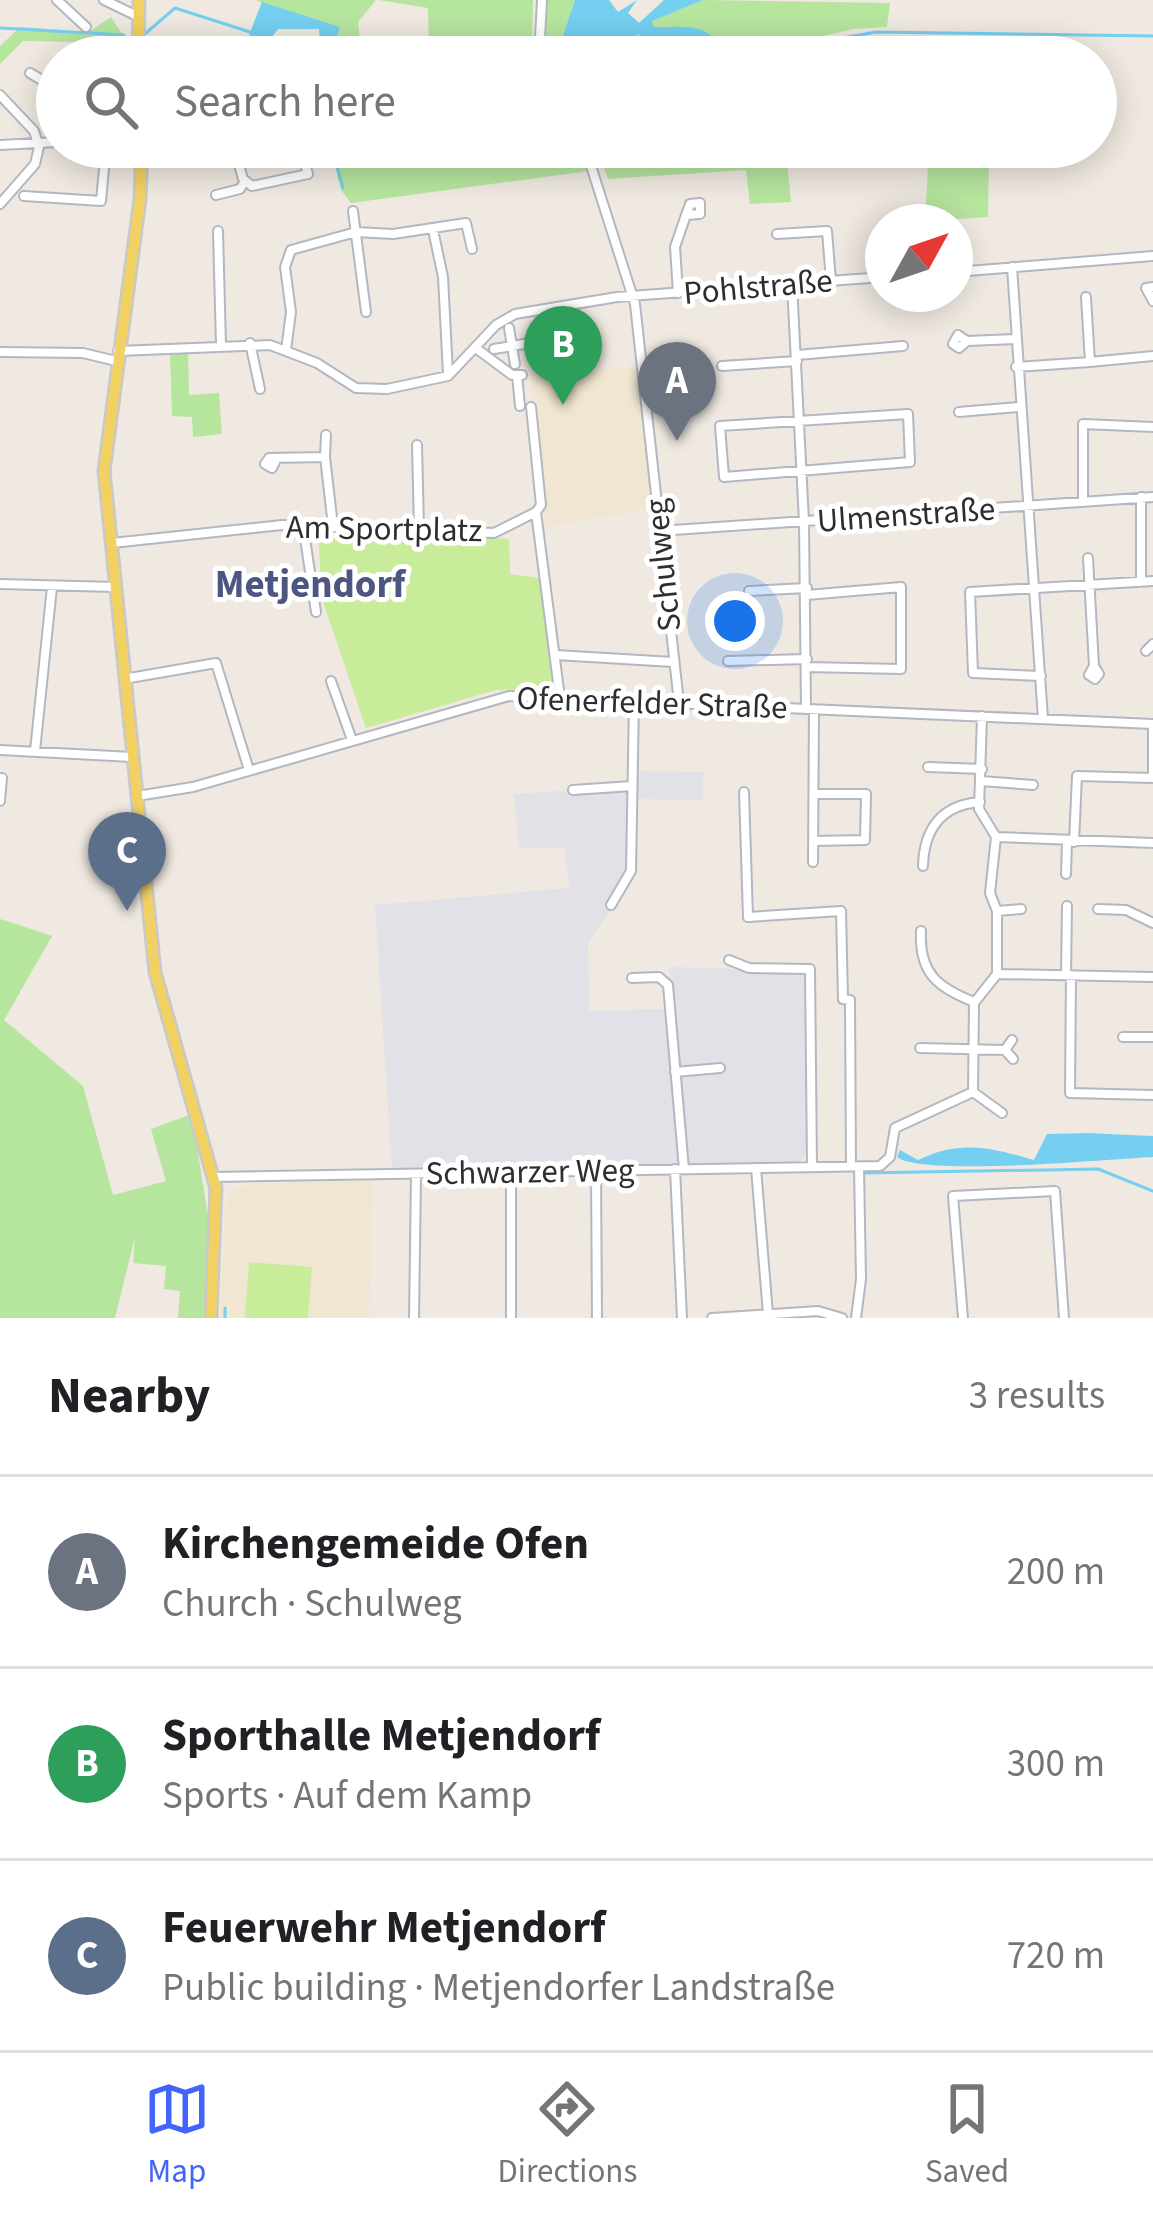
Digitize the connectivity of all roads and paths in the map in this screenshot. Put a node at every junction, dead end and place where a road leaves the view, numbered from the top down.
1 (58, 0) edge
2 (104, 0) edge
3 (139, 0) edge
4 (542, 0) edge
5 (137, 16) junction
6 (86, 26) dead end
7 (137, 36) edge
8 (540, 36) edge
9 (30, 73) dead end
10 (36, 77) edge
11 (0, 95) edge
12 (36, 137) edge
13 (0, 146) edge
14 (36, 147) edge
15 (36, 160) edge
16 (104, 168) edge
17 (141, 168) edge
18 (241, 168) edge
19 (306, 168) edge
20 (592, 168) edge
21 (245, 181) junction
22 (216, 195) dead end
23 (24, 196) dead end
24 (0, 204) edge
25 (353, 211) dead end
26 (686, 215) dead end
27 (433, 230) junction
28 (218, 231) dead end
29 (356, 232) junction
30 (777, 234) dead end
31 (472, 249) dead end
32 (1153, 256) edge
33 (1012, 267) junction
34 (973, 270) edge
35 (865, 278) edge
36 (831, 281) junction
37 (792, 284) junction
38 (1153, 287) edge
39 (678, 293) junction
40 (633, 296) junction
41 (1086, 297) dead end
42 (1153, 301) edge
43 (366, 312) dead end
44 (508, 328) dead end
45 (1015, 339) junction
46 (967, 341) dead end
47 (250, 343) junction
48 (530, 343) dead end
49 (221, 345) junction
50 (512, 346) junction
51 (903, 346) dead end
52 (477, 349) junction
53 (494, 349) dead end
54 (286, 350) junction
55 (0, 352) edge
56 (117, 356) junction
57 (1153, 356) edge
58 (797, 358) junction
59 (1090, 362) junction
60 (722, 366) dead end
61 (1016, 367) junction
62 (518, 371) junction
63 (448, 376) junction
64 (260, 389) dead end
65 (1019, 407) junction
66 (959, 412) dead end
67 (798, 421) junction
68 (1153, 427) edge
69 (326, 435) dead end
70 (417, 445) dead end
71 (325, 457) junction
72 (275, 462) dead end
73 (803, 470) junction
74 (1153, 496) edge
75 (1141, 497) junction
76 (1083, 501) junction
77 (1026, 506) junction
78 (536, 512) junction
79 (804, 522) junction
80 (303, 525) junction
81 (333, 526) junction
82 (418, 528) junction
83 (659, 530) junction
84 (110, 543) junction
85 (1088, 558) dead end
86 (1153, 581) edge
87 (1141, 582) junction
88 (0, 584) edge
89 (1090, 584) junction
90 (52, 587) junction
91 (115, 587) junction
92 (1034, 589) junction
93 (749, 591) dead end
94 (807, 592) junction
95 (316, 612) dead end
96 (556, 656) junction
97 (728, 661) dead end
98 (674, 662) junction
99 (807, 663) junction
100 (1094, 666) dead end
101 (1041, 676) junction
102 (124, 679) junction
103 (331, 680) dead end
104 (560, 698) junction
105 (634, 701) junction
106 (679, 703) junction
107 (810, 709) junction
108 (982, 716) junction
109 (1043, 718) junction
110 (1153, 724) edge
111 (352, 740) junction
112 (0, 749) edge
113 (35, 752) junction
114 (132, 757) junction
115 (928, 767) dead end
116 (982, 769) junction
117 (249, 770) junction
118 (2, 778) edge
119 (1153, 778) edge
120 (981, 781) junction
121 (1033, 785) dead end
122 (632, 786) junction
123 (573, 790) dead end
124 (744, 792) dead end
125 (814, 794) junction
126 (0, 800) edge
127 (137, 801) junction
128 (980, 802) junction
129 (996, 837) junction
130 (813, 841) junction
131 (1071, 842) junction
132 (1153, 843) edge
133 (813, 862) dead end
134 (923, 866) dead end
135 (1066, 874) dead end
136 (611, 905) dead end
137 (1067, 907) dead end
138 (1021, 909) dead end
139 (1098, 909) dead end
140 (997, 910) junction
141 (1153, 923) edge
142 (921, 931) dead end
143 (729, 960) dead end
144 (997, 974) junction
145 (1068, 975) junction
146 (632, 977) dead end
147 (1153, 977) edge
148 (974, 1003) junction
149 (1123, 1036) dead end
150 (1153, 1036) edge
151 (1012, 1040) dead end
152 (920, 1048) dead end
153 (974, 1049) junction
154 (1005, 1050) junction
155 (1013, 1059) dead end
156 (720, 1068) dead end
157 (675, 1072) junction
158 (973, 1092) junction
159 (1153, 1095) edge
160 (1002, 1113) dead end
161 (812, 1166) junction
162 (855, 1166) junction
163 (756, 1168) junction
164 (680, 1169) junction
165 (596, 1171) junction
166 (511, 1173) junction
167 (416, 1175) junction
168 (215, 1182) junction
169 (768, 1314) junction
170 (742, 1317) edge
171 (212, 1318) edge
172 (414, 1318) edge
173 (512, 1318) edge
174 (597, 1318) edge
175 (682, 1318) edge
176 (712, 1318) edge
177 (842, 1318) edge
178 (856, 1318) edge
179 (963, 1318) edge
180 (1064, 1318) edge

1 - 6 street
2 - 5 street
3 - 5 main road
4 - 8 street
5 - 7 main road
9 - 10 street
11 - 12 street
13 - 14 street
15 - 24 street
16 - 23 street
17 - 56 main road
18 - 21 street
19 - 21 street
20 - 40 street, Schulweg
21 - 22 street
25 - 29 street
26 - 39 street
27 - 29 street
27 - 31 street
27 - 63 street
28 - 49 street
29 - 43 street
29 - 54 street
30 - 36 street
32 - 33 street
33 - 34 street
33 - 45 street
35 - 36 street, Pohlstraße
36 - 37 street, Pohlstraße
37 - 39 street, Pohlstraße
37 - 58 street
38 - 42 street
39 - 40 street, Pohlstraße
40 - 52 street, Pohlstraße
40 - 83 street, Schulweg
41 - 59 street
44 - 50 street
45 - 46 street
45 - 61 street
47 - 49 street
47 - 54 street
47 - 64 street
48 - 50 street
49 - 56 street
50 - 53 street
50 - 62 street
51 - 58 street
52 - 62 street
52 - 63 street, Pohlstraße
54 - 63 street
55 - 56 street
56 - 84 main road
57 - 59 street
58 - 60 street
58 - 67 street
59 - 61 street
61 - 65 street
62 - 78 street
65 - 66 street
65 - 77 street
67 - 73 street
67 - 73 street
67 - 73 street
68 - 76 street
69 - 71 street
70 - 82 street
71 - 72 street
71 - 81 street
73 - 79 street
74 - 75 street, Ulmenstraße
75 - 76 street, Ulmenstraße
75 - 87 street
76 - 77 street, Ulmenstraße
77 - 79 street, Ulmenstraße
77 - 92 street
78 - 82 street, Am Sportplatz
78 - 96 street
79 - 83 street, Ulmenstraße
79 - 94 street
80 - 81 street, Am Sportplatz
80 - 84 street, Am Sportplatz
80 - 95 street
81 - 82 street, Am Sportplatz
83 - 98 street, Schulweg
84 - 91 main road
85 - 89 street
86 - 87 street
87 - 89 street
88 - 90 street
89 - 92 street
89 - 100 street
90 - 91 street
90 - 113 street
91 - 102 main road
92 - 101 street
92 - 101 street
93 - 94 street
94 - 99 street
94 - 99 street
96 - 98 street
96 - 104 street
97 - 99 street
98 - 106 street, Schulweg
99 - 107 street
101 - 109 street
102 - 114 main road
102 - 117 street
103 - 111 street
104 - 105 street, Ofenerfelder Straße
104 - 111 street, Ofenerfelder Straße
105 - 106 street, Ofenerfelder Straße
105 - 122 street
106 - 107 street, Ofenerfelder Straße
107 - 108 street, Ofenerfelder Straße
107 - 125 street
108 - 109 street, Ofenerfelder Straße
108 - 116 street
109 - 110 street, Ofenerfelder Straße
110 - 119 street
111 - 117 street, Ofenerfelder Straße
112 - 113 street
113 - 114 street
114 - 127 main road
115 - 116 street
116 - 120 street
117 - 127 street, Ofenerfelder Straße
118 - 126 street
119 - 131 street
120 - 121 street
120 - 128 street
122 - 123 street
122 - 136 street
124 - 162 street
125 - 130 street
125 - 130 street
127 - 168 main road
128 - 129 street
128 - 134 street
129 - 131 street
129 - 140 street
130 - 133 street
131 - 132 street
131 - 135 street
137 - 145 street
138 - 140 street
139 - 141 street
140 - 144 street
142 - 148 street
143 - 161 street
144 - 145 street
144 - 148 street
145 - 147 street
145 - 159 street
146 - 157 street
148 - 153 street
149 - 150 street
151 - 154 street
152 - 153 street
153 - 154 street
153 - 158 street
154 - 155 street
156 - 157 street
157 - 164 street
158 - 160 street
158 - 162 street, Schwarzer Weg
161 - 162 street, Schwarzer Weg
161 - 163 street, Schwarzer Weg
162 - 178 street
163 - 164 street, Schwarzer Weg
163 - 169 street
164 - 165 street, Schwarzer Weg
164 - 175 street
165 - 166 street, Schwarzer Weg
165 - 174 street
166 - 167 street, Schwarzer Weg
166 - 173 street
167 - 168 street, Schwarzer Weg
167 - 172 street
168 - 171 main road
169 - 170 street
169 - 177 street
170 - 176 street
179 - 180 street

